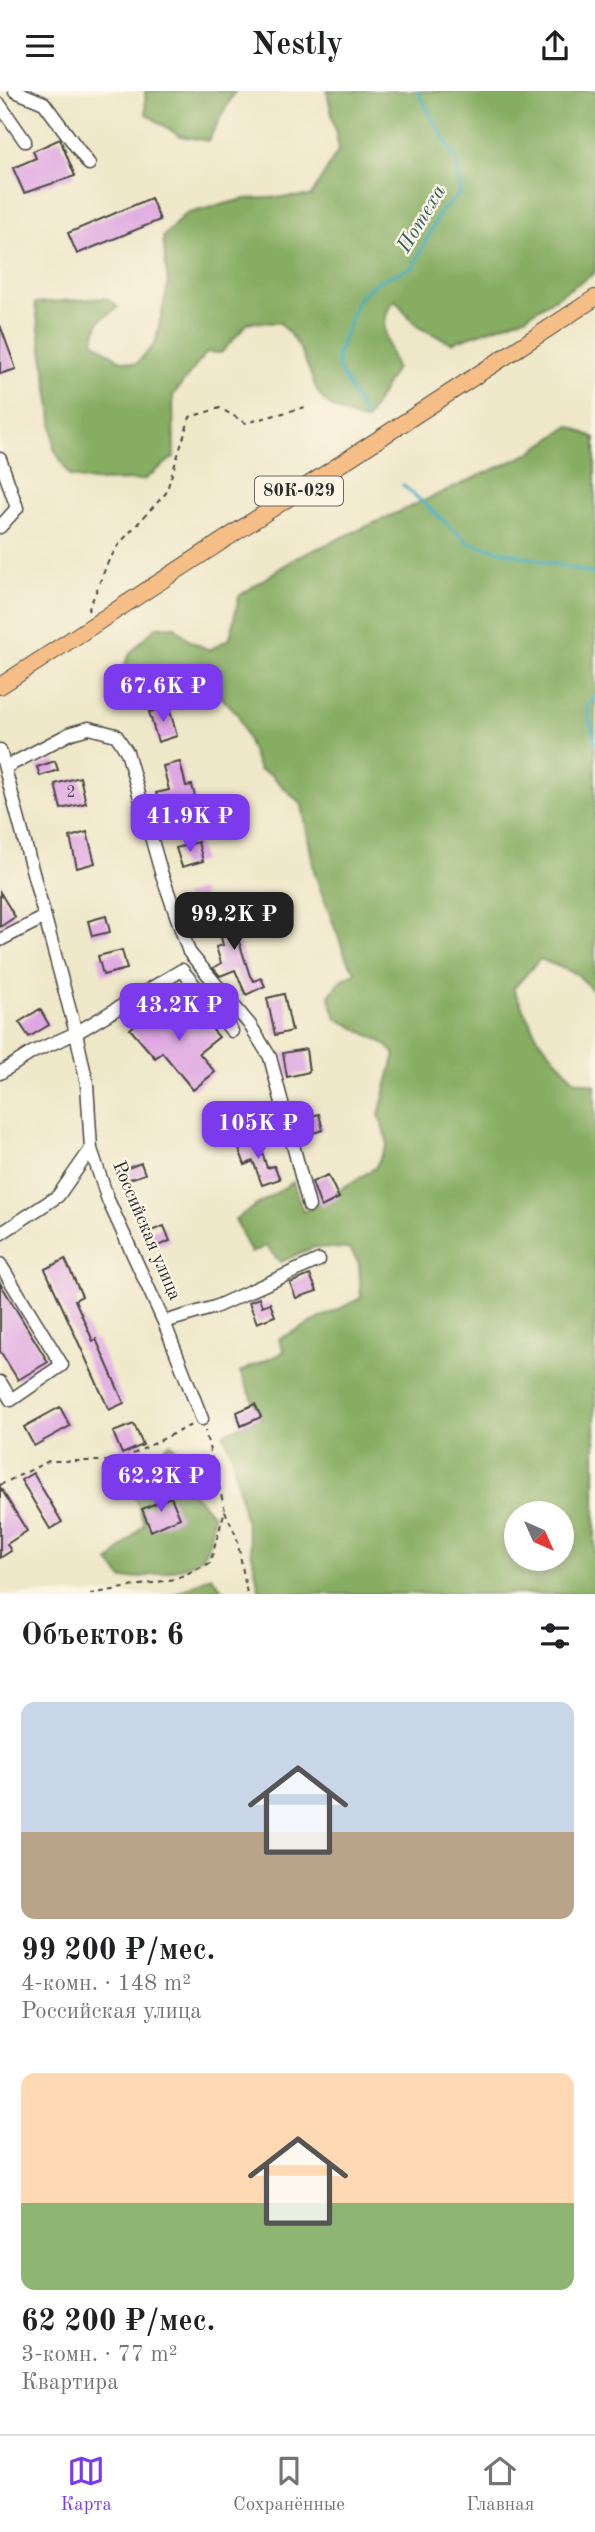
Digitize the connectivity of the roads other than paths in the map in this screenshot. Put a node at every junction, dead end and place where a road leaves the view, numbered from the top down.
1 (15, 91) edge
2 (0, 105) edge
3 (25, 141) dead end
4 (89, 164) dead end
5 (595, 297) edge
6 (0, 459) edge
7 (1, 521) edge
8 (1, 682) edge
9 (0, 750) edge
10 (6, 767) junction
11 (45, 917) junction
12 (0, 940) edge
13 (232, 1031) dead end
14 (76, 1033) junction
15 (0, 1073) edge
16 (91, 1149) junction
17 (309, 1206) dead end
18 (0, 1234) edge
19 (319, 1260) dead end
20 (0, 1264) edge
21 (164, 1322) junction
22 (0, 1382) edge
23 (202, 1419) road end

1 - 4 street
2 - 3 street
5 - 8 main road, 80К-029
6 - 7 street
9 - 10 street, Российская улица
10 - 11 street, Российская улица
10 - 17 street
11 - 12 street
11 - 14 street, Российская улица
13 - 14 street
14 - 15 street
14 - 16 street, Российская улица
16 - 18 street
16 - 21 street, Российская улица
19 - 21 street
20 - 22 street
21 - 23 street, Российская улица

